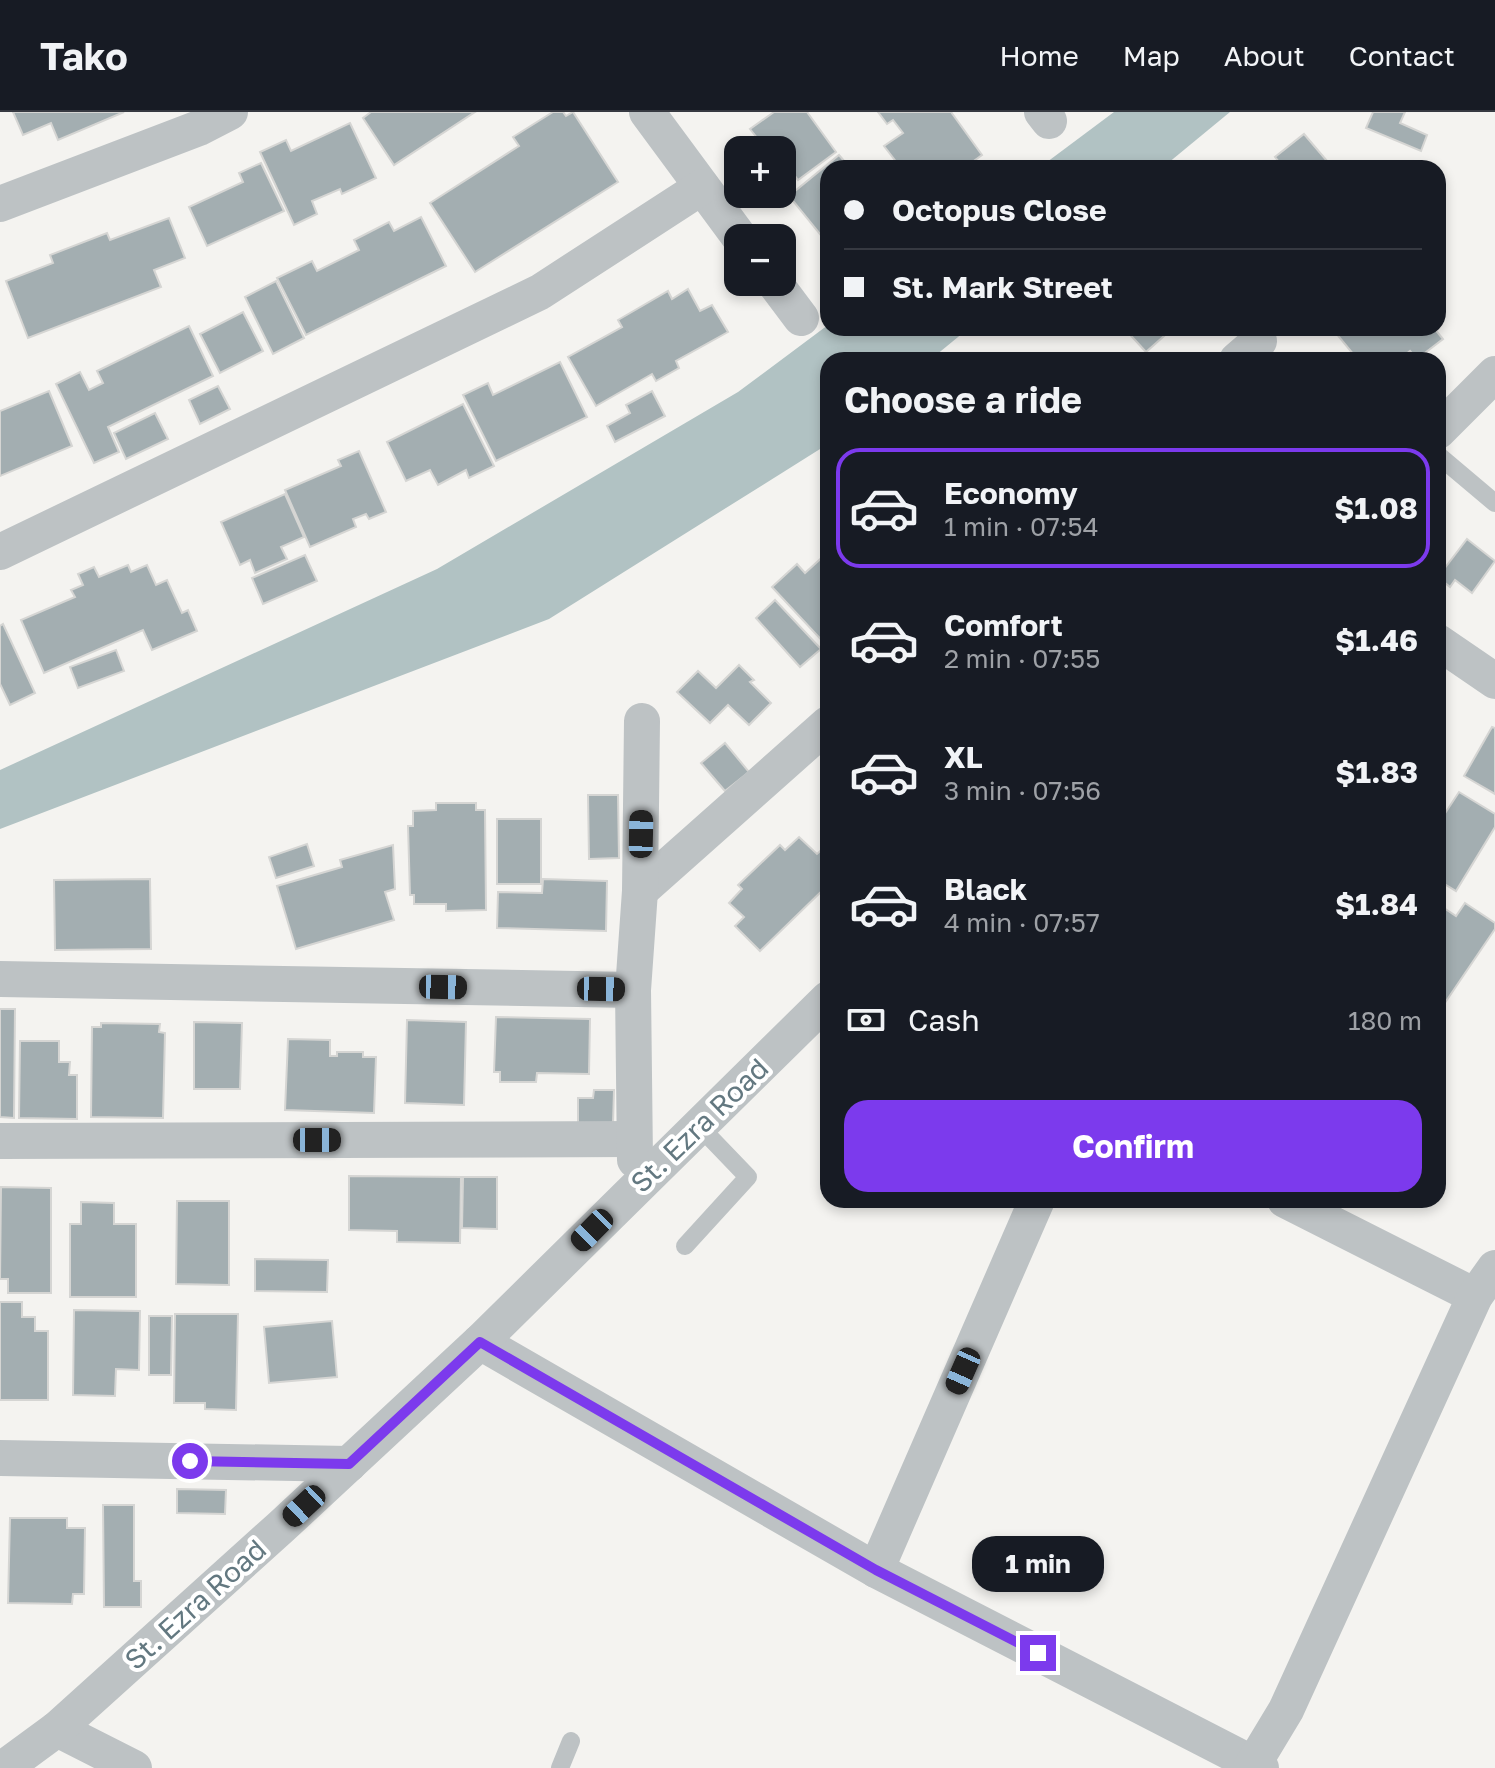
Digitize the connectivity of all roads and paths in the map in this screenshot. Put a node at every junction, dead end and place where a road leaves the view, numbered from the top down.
1 (230, 112) edge
2 (647, 112) edge
3 (702, 187) junction
4 (0, 204) edge
5 (730, 224) edge
6 (784, 296) edge
7 (801, 318) dead end
8 (1495, 374) edge
9 (1446, 423) edge
10 (1446, 462) edge
11 (1495, 503) edge
12 (0, 552) edge
13 (1446, 647) edge
14 (1495, 681) edge
15 (642, 721) dead end
16 (820, 731) edge
17 (640, 891) junction
18 (0, 979) edge
19 (633, 990) junction
20 (820, 1007) edge
21 (699, 1126) junction
22 (634, 1139) junction
23 (0, 1141) edge
24 (638, 1185) junction
25 (1034, 1208) edge
26 (1305, 1208) edge
27 (685, 1246) dead end
28 (1485, 1282) edge
29 (480, 1342) junction
30 (0, 1458) edge
31 (349, 1464) junction
32 (876, 1570) junction
33 (57, 1729) junction
34 (571, 1741) dead end
35 (6, 1762) edge
36 (1255, 1767) edge
37 (134, 1768) edge
38 (560, 1768) edge

1 - 4 street
2 - 3 street
3 - 5 street
3 - 12 street
6 - 7 street
8 - 9 street
10 - 11 lane
13 - 14 street
15 - 17 street
16 - 17 street
17 - 19 street
18 - 19 street
19 - 22 street
20 - 21 street, St. Ezra Road
21 - 24 street, St. Ezra Road
21 - 27 lane
22 - 23 street
22 - 24 street
24 - 29 street, St. Ezra Road
25 - 32 street
26 - 28 street
28 - 36 street
29 - 31 street, St. Ezra Road
29 - 32 street
30 - 31 street
31 - 33 street, St. Ezra Road
32 - 36 street
33 - 35 street, St. Ezra Road
33 - 37 street
34 - 38 lane

